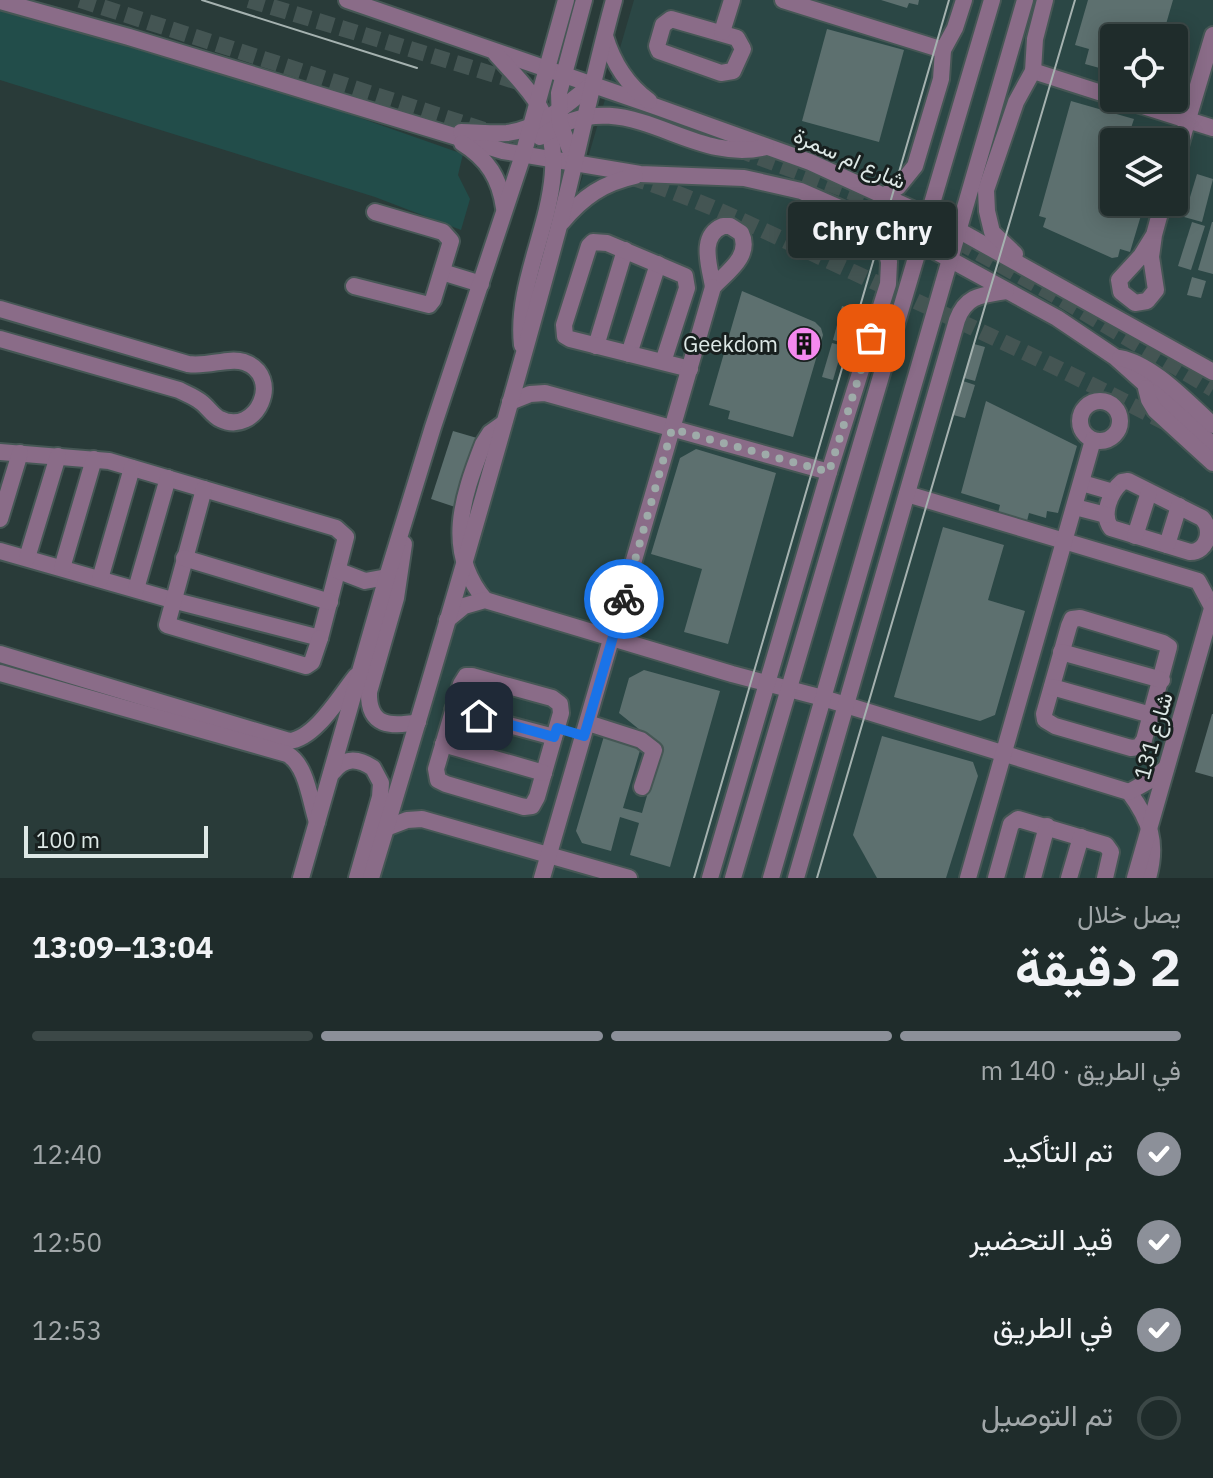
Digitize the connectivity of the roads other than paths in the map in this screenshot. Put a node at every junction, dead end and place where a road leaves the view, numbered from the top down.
1 (347, 0) edge
2 (566, 0) edge
3 (584, 0) edge
4 (614, 0) edge
5 (732, 0) edge
6 (964, 0) edge
7 (992, 0) edge
8 (1025, 0) edge
9 (1045, 0) edge
10 (0, 1) edge
11 (793, 1) edge
12 (722, 32) junction
13 (604, 34) junction
14 (1212, 42) edge
15 (493, 50) junction
16 (943, 50) junction
17 (1033, 71) junction
18 (555, 73) junction
19 (591, 85) junction
20 (1100, 92) edge
21 (657, 107) junction
22 (1163, 112) edge
23 (931, 115) junction
24 (584, 116) junction
25 (547, 119) junction
26 (1188, 120) junction
27 (954, 122) junction
28 (1186, 128) edge
29 (1213, 128) edge
30 (444, 132) junction
31 (768, 146) junction
32 (524, 152) junction
33 (554, 158) junction
34 (575, 162) junction
35 (640, 174) junction
36 (883, 196) junction
37 (505, 211) junction
38 (375, 212) dead end
39 (1159, 216) edge
40 (928, 217) junction
41 (880, 225) junction
42 (559, 226) junction
43 (958, 230) junction
44 (1154, 235) dead end
45 (920, 243) junction
46 (625, 250) junction
47 (950, 259) junction
48 (1020, 262) junction
49 (658, 264) junction
50 (442, 272) junction
51 (481, 284) junction
52 (354, 286) dead end
53 (713, 287) dead end
54 (1006, 291) junction
55 (0, 309) edge
56 (0, 339) edge
57 (596, 346) junction
58 (629, 354) junction
59 (1115, 357) junction
60 (522, 360) junction
61 (663, 362) junction
62 (690, 369) junction
63 (1213, 372) edge
64 (1146, 387) junction
65 (545, 393) junction
66 (510, 402) junction
67 (904, 418) junction
68 (1213, 425) edge
69 (672, 429) junction
70 (925, 430) junction
71 (1093, 440) dead end
72 (1213, 445) edge
73 (0, 452) edge
74 (20, 453) junction
75 (58, 456) junction
76 (94, 459) junction
77 (1213, 463) edge
78 (132, 468) junction
79 (829, 472) junction
80 (168, 478) junction
81 (1082, 483) junction
82 (204, 489) junction
83 (1113, 492) junction
84 (1149, 492) junction
85 (907, 494) junction
86 (1179, 506) junction
87 (1075, 507) junction
88 (1106, 515) junction
89 (0, 519) edge
90 (403, 526) junction
91 (1135, 536) junction
92 (833, 540) junction
93 (809, 541) junction
94 (1065, 543) junction
95 (1167, 545) junction
96 (0, 551) edge
97 (27, 558) junction
98 (184, 558) junction
99 (463, 561) junction
100 (62, 568) junction
101 (338, 577) junction
102 (387, 577) junction
103 (1206, 578) edge
104 (100, 579) junction
105 (136, 589) junction
106 (172, 600) junction
107 (485, 600) junction
108 (380, 601) junction
109 (330, 602) junction
110 (1213, 606) edge
111 (447, 620) junction
112 (1038, 635) junction
113 (614, 637) junction
114 (320, 638) junction
115 (1061, 653) junction
116 (0, 654) edge
117 (1031, 658) junction
118 (362, 669) junction
119 (0, 673) edge
120 (1162, 680) junction
121 (767, 684) junction
122 (1052, 687) junction
123 (788, 690) junction
124 (823, 698) junction
125 (845, 705) junction
126 (453, 710) junction
127 (1151, 715) junction
128 (418, 722) junction
129 (586, 730) junction
130 (554, 739) junction
131 (443, 744) junction
132 (1003, 755) junction
133 (577, 760) junction
134 (1167, 766) junction
135 (544, 773) junction
136 (331, 774) junction
137 (642, 787) dead end
138 (398, 789) junction
139 (1129, 792) junction
140 (422, 819) junction
141 (317, 823) junction
142 (811, 825) junction
143 (1047, 826) junction
144 (1150, 826) junction
145 (386, 828) junction
146 (1081, 837) junction
147 (782, 843) junction
148 (976, 851) junction
149 (548, 855) junction
150 (1002, 857) junction
151 (968, 876) edge
152 (301, 878) edge
153 (357, 878) edge
154 (371, 878) edge
155 (542, 878) edge
156 (629, 878) edge
157 (710, 878) edge
158 (733, 878) edge
159 (771, 878) edge
160 (796, 878) edge
161 (987, 878) edge
162 (996, 878) edge
163 (1033, 878) edge
164 (1069, 878) edge
165 (1105, 878) edge
166 (1135, 878) edge
167 (1148, 878) edge

1 - 15 street, شارع ام سمرة
2 - 18 street
3 - 18 street
4 - 13 street
5 - 12 street
6 - 16 street
7 - 27 street
8 - 43 street
9 - 17 street
10 - 30 street
11 - 16 street
12 - 12 street
13 - 19 street
13 - 21 street
14 - 26 street
15 - 18 street, شارع ام سمرة
15 - 25 street
16 - 23 street
17 - 20 street
17 - 48 street
18 - 19 street, شارع ام سمرة
18 - 25 street
19 - 21 street, شارع ام سمرة
19 - 24 street
19 - 25 street
21 - 31 street, شارع ام سمرة
22 - 26 street
23 - 27 street
23 - 36 street
24 - 25 street
24 - 31 street
24 - 34 street
25 - 30 street
25 - 32 street
25 - 33 street
25 - 34 street
26 - 28 street
26 - 29 street
27 - 40 street
30 - 32 street
30 - 37 street
31 - 36 street, شارع ام سمرة
32 - 33 street
32 - 37 street
33 - 34 street
33 - 60 street
34 - 35 street
34 - 42 street
35 - 41 street
35 - 42 street
36 - 40 street, شارع ام سمرة
37 - 51 street
38 - 50 street
39 - 44 street
40 - 43 street, شارع ام سمرة
40 - 45 street
41 - 45 street
41 - 79 street
42 - 60 street
43 - 47 street
43 - 48 street, شارع ام سمرة
45 - 47 street
45 - 92 street
46 - 49 street
46 - 57 street
46 - 57 street
47 - 54 street
47 - 67 street
48 - 63 street, شارع ام سمرة
49 - 58 street
49 - 61 street
50 - 51 street
50 - 52 street
51 - 90 street
53 - 62 street
54 - 59 street
54 - 70 street
55 - 56 street
57 - 58 street
58 - 61 street
59 - 64 street
59 - 68 street
60 - 65 street
60 - 66 street
61 - 62 street
62 - 69 street
64 - 72 street
64 - 77 street
65 - 66 street
65 - 69 street
66 - 99 street
67 - 70 street
67 - 124 street
69 - 79 street
69 - 113 street
70 - 85 street
71 - 81 street
73 - 74 street
74 - 75 street
74 - 89 street
75 - 76 street
75 - 97 street
76 - 78 street
76 - 100 street
78 - 80 street
78 - 104 street
79 - 93 street
80 - 82 street
80 - 105 street
81 - 83 street
81 - 87 street
82 - 98 street
82 - 101 street
83 - 84 street
83 - 88 street
84 - 86 street
84 - 91 street
85 - 94 street
85 - 125 street
86 - 95 street
86 - 95 street
87 - 88 street
87 - 94 street
88 - 91 street
90 - 102 street
90 - 128 street
91 - 95 street
92 - 93 street
92 - 123 street
93 - 121 street
94 - 103 street
94 - 112 street
96 - 97 street
97 - 100 street
98 - 106 street
98 - 109 street
99 - 107 street
99 - 111 street
100 - 104 street
101 - 102 street
101 - 108 street
101 - 109 street
102 - 108 street
103 - 110 street
104 - 105 street
105 - 106 street
106 - 114 street
106 - 114 street
107 - 111 street
107 - 113 street
108 - 118 street
109 - 114 street
110 - 134 street, شارع 131
111 - 128 street
112 - 115 street
112 - 117 street
113 - 121 street
113 - 129 street
115 - 117 street
115 - 120 street
115 - 120 street
115 - 122 street
116 - 118 street
117 - 132 street
118 - 136 street
119 - 141 street
120 - 127 street
121 - 123 street
121 - 157 street
122 - 127 street
122 - 127 street
123 - 124 street
123 - 158 street
124 - 125 street
124 - 147 street
125 - 132 street
125 - 142 street
126 - 130 street
126 - 130 street
126 - 131 street
128 - 138 street
129 - 130 street
129 - 133 street
129 - 137 street
130 - 133 street
130 - 135 street
131 - 135 street
131 - 135 street
132 - 139 street
132 - 148 street
133 - 149 street
134 - 139 street
134 - 144 street, شارع 131
136 - 141 street
136 - 153 street
138 - 140 street
138 - 145 street
139 - 144 street
140 - 145 street
140 - 149 street
141 - 152 street
142 - 147 street
142 - 160 street
143 - 146 street
143 - 150 street
143 - 163 street
144 - 166 street, شارع 131
144 - 167 street
145 - 154 street
146 - 164 street
146 - 165 street
147 - 159 street
148 - 150 street
148 - 151 street
149 - 155 street
149 - 156 street
150 - 162 street
151 - 161 street

